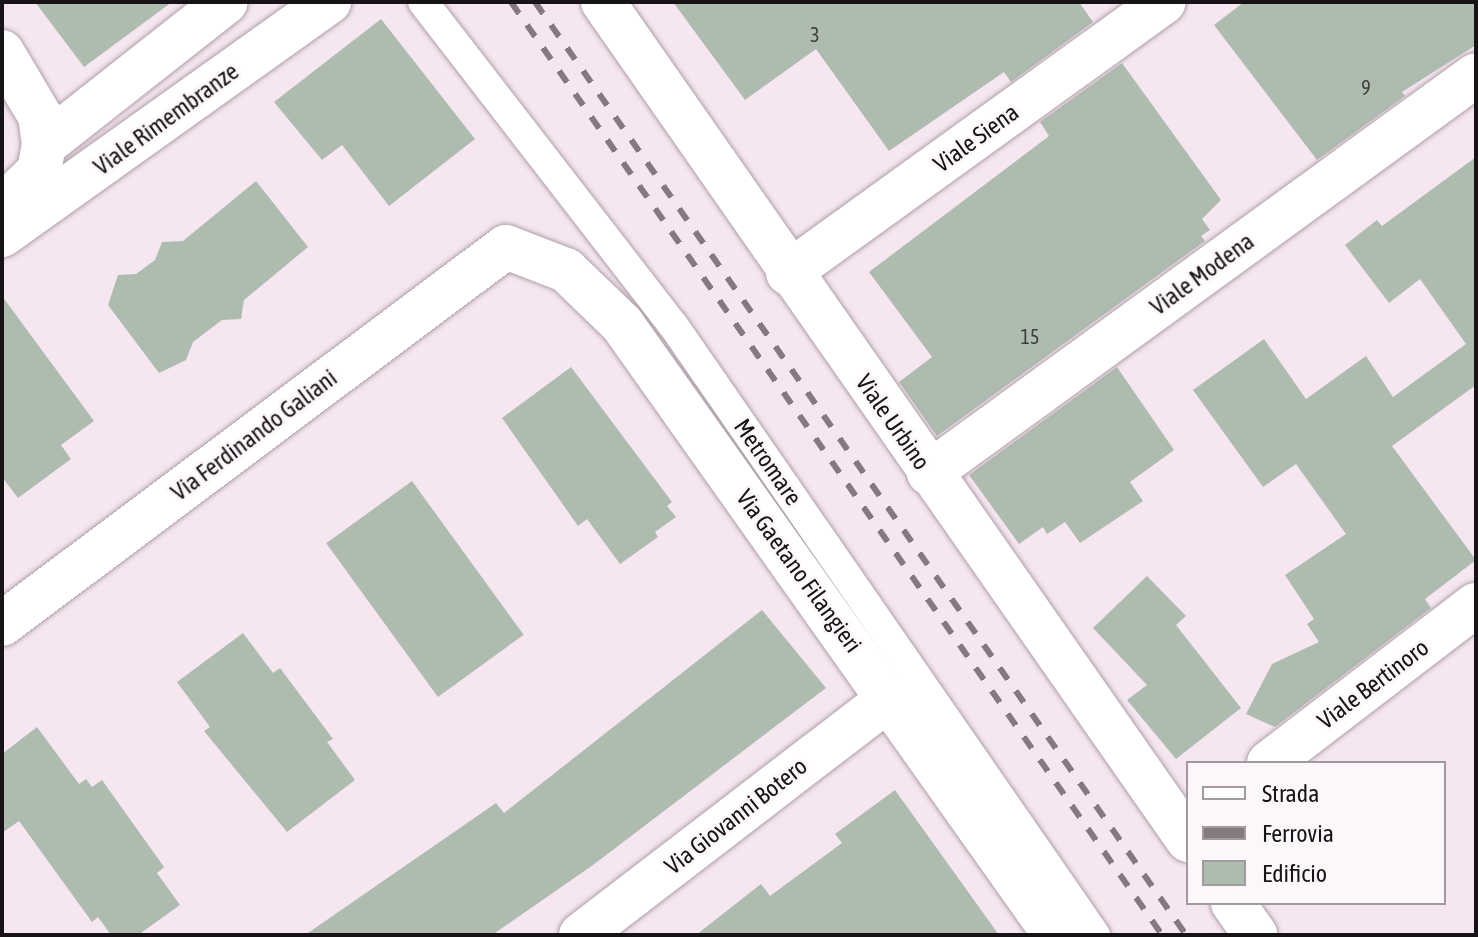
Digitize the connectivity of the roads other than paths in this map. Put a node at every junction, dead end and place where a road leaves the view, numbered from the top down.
1 (226, 2) edge
2 (329, 2) edge
3 (423, 2) edge
4 (603, 2) edge
5 (1164, 2) edge
6 (2, 52) edge
7 (1476, 75) edge
8 (44, 145) junction
9 (2, 207) edge
10 (2, 235) edge
11 (506, 247) joint
12 (788, 273) junction
13 (929, 473) junction
14 (1476, 605) edge
15 (2, 624) edge
16 (890, 698) junction
17 (1272, 761) edge
18 (1186, 831) edge
19 (1234, 905) edge
20 (581, 935) edge
21 (1055, 935) edge
22 (1095, 935) edge
23 (1255, 935) edge

1 - 8 street
2 - 10 street, Viale Rimembranze
3 - 22 lane, Metromare
4 - 12 street, Viale Urbino
5 - 12 street, Viale Siena
6 - 8 street
7 - 13 street, Viale Modena
8 - 9 street
11 - 15 street, Via Ferdinando Galiani
11 - 16 street, Via Gaetano Filangieri
12 - 13 street, Viale Urbino
13 - 18 street, Viale Urbino
14 - 17 street, Viale Bertinoro
16 - 20 street, Via Giovanni Botero
16 - 21 street, Via Gaetano Filangieri
19 - 23 street

